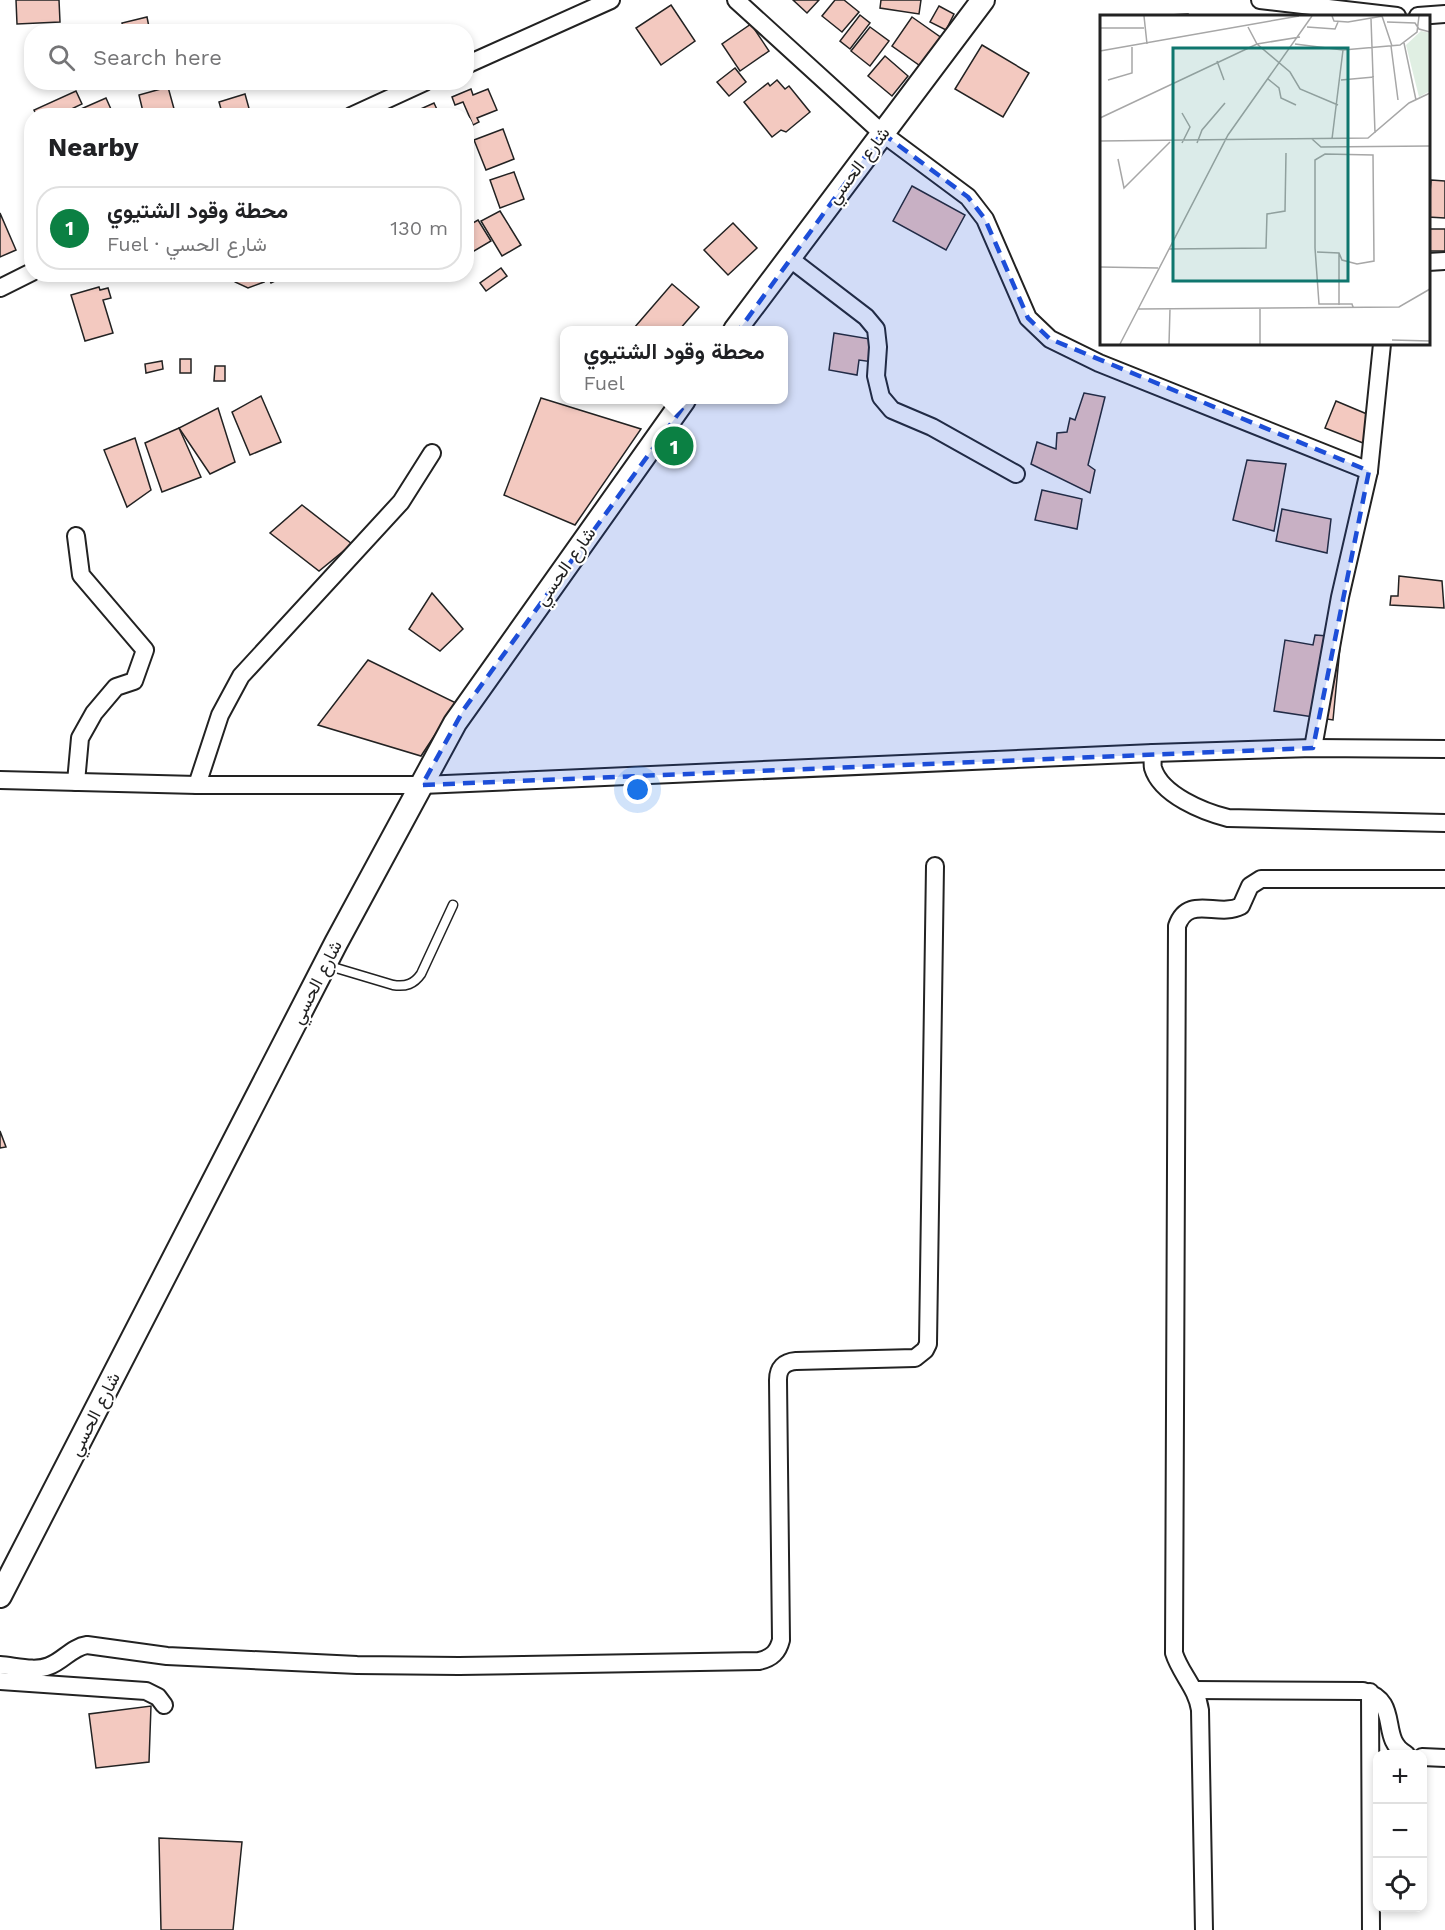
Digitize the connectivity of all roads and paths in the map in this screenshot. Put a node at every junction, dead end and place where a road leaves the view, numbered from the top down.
1 (611, 0) edge
2 (736, 0) edge
3 (983, 0) edge
4 (1260, 0) edge
5 (1445, 14) edge
6 (1388, 15) edge
7 (1430, 15) edge
8 (474, 60) edge
9 (410, 90) edge
10 (375, 108) edge
11 (882, 133) junction
12 (789, 258) junction
13 (1445, 261) edge
14 (1430, 262) edge
15 (24, 276) edge
16 (0, 288) edge
17 (738, 326) edge
18 (1382, 345) edge
19 (680, 404) edge
20 (432, 453) dead end
21 (1369, 471) junction
22 (1016, 474) dead end
23 (76, 536) dead end
24 (1313, 748) junction
25 (1445, 749) edge
26 (1153, 753) junction
27 (0, 780) edge
28 (76, 782) junction
29 (197, 785) junction
30 (422, 785) junction
31 (1445, 823) edge
32 (935, 866) dead end
33 (1445, 879) edge
34 (453, 906) dead end
35 (325, 964) junction
36 (0, 1596) edge
37 (0, 1665) edge
38 (0, 1681) edge
39 (1194, 1690) junction
40 (1370, 1692) junction
41 (164, 1705) dead end
42 (1400, 1750) edge
43 (1427, 1757) edge
44 (1445, 1758) edge
45 (1204, 1930) edge
46 (1371, 1930) edge

1 - 8 street
2 - 11 street
3 - 11 street, شارع الحسي
4 - 6 street
5 - 7 street
9 - 10 street
11 - 12 street, شارع الحسي
11 - 21 street
12 - 17 street, شارع الحسي
12 - 22 street
13 - 14 street
15 - 16 street
18 - 21 street
19 - 30 street, شارع الحسي
20 - 29 street
21 - 24 street
23 - 28 street
24 - 25 street
24 - 26 street
26 - 30 street
26 - 31 street
27 - 28 street
28 - 29 street
29 - 30 street
30 - 35 street, شارع الحسي
32 - 37 street
33 - 39 street
34 - 35 lane
35 - 36 street, شارع الحسي
38 - 41 street
39 - 40 street
39 - 45 street
40 - 42 street
40 - 46 street
43 - 44 street

